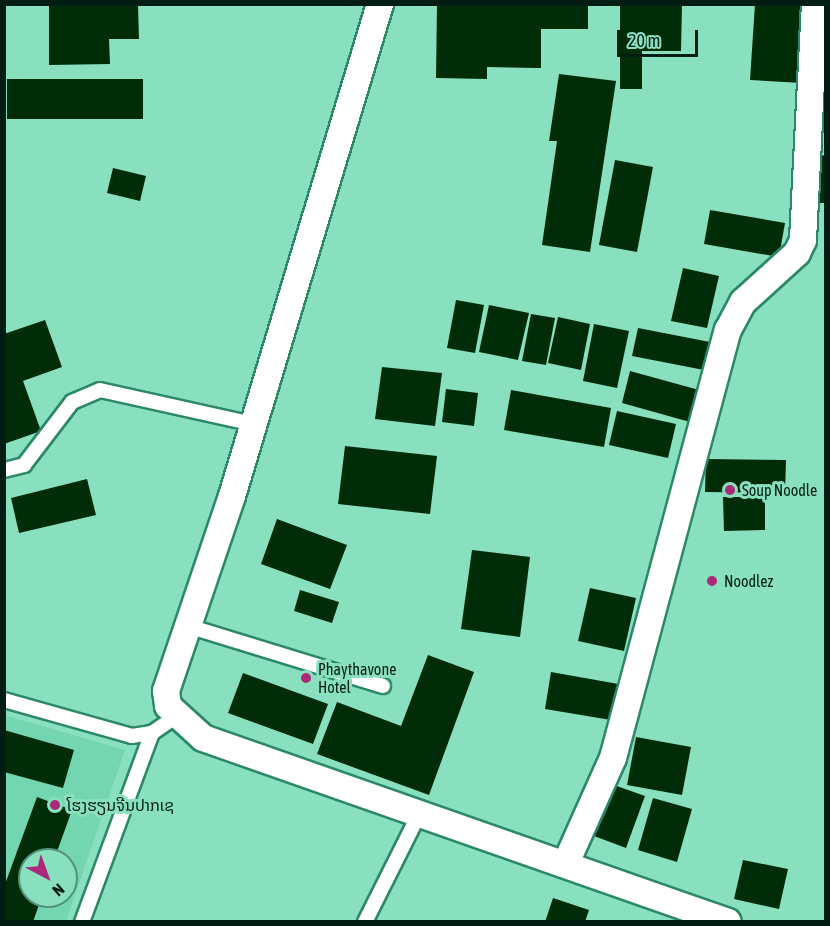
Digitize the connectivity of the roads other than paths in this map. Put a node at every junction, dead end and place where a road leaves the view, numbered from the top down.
1 (380, 4) edge
2 (815, 4) edge
3 (253, 424) junction
4 (4, 470) edge
5 (188, 626) junction
6 (383, 686) dead end
7 (4, 700) edge
8 (175, 717) junction
9 (152, 733) junction
10 (420, 812) junction
11 (566, 863) junction
12 (82, 921) edge
13 (365, 921) edge
14 (729, 921) edge

1 - 3 street
2 - 11 street
3 - 4 lane
3 - 5 street
5 - 6 lane
5 - 8 street
7 - 9 lane
8 - 9 lane
8 - 10 street
9 - 12 lane
10 - 11 street
10 - 13 lane
11 - 14 street

